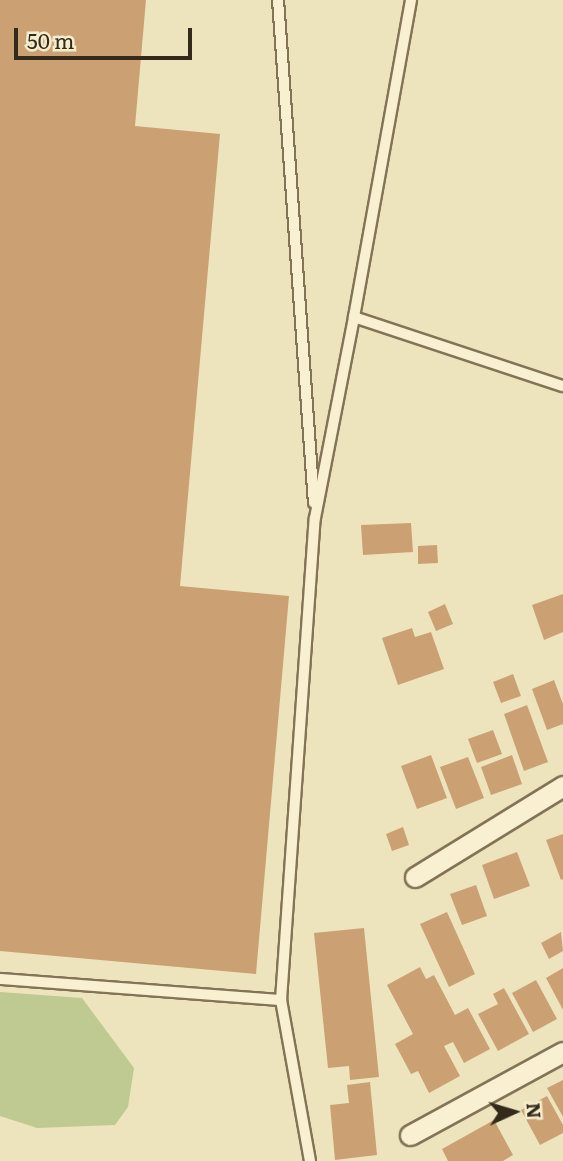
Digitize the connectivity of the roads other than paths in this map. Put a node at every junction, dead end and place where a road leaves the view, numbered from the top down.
1 (278, 0) edge
2 (411, 0) edge
3 (354, 317) junction
4 (563, 386) edge
5 (315, 518) junction
6 (563, 786) edge
7 (415, 877) dead end
8 (0, 979) edge
9 (281, 1000) junction
10 (563, 1052) edge
11 (410, 1135) dead end
12 (310, 1161) edge

1 - 5 lane
2 - 3 lane
3 - 4 lane
3 - 5 lane
5 - 9 lane
6 - 7 street
8 - 9 lane
9 - 12 lane
10 - 11 street

